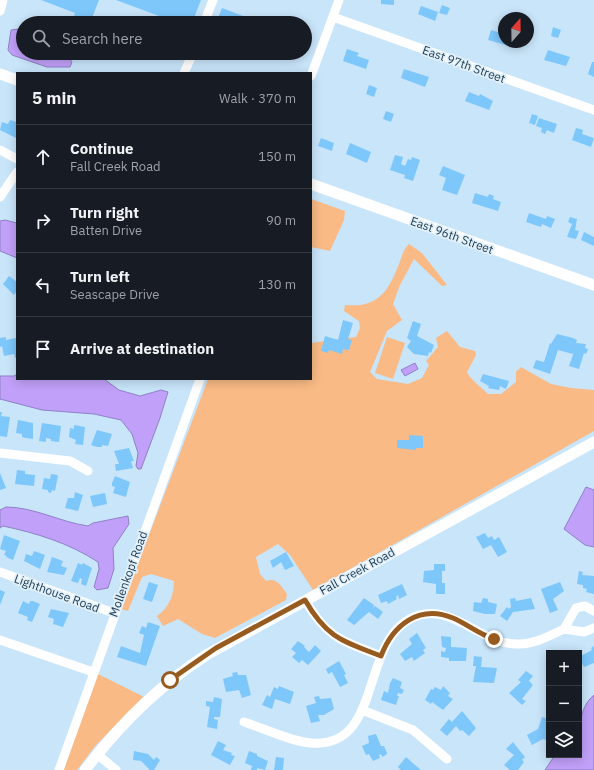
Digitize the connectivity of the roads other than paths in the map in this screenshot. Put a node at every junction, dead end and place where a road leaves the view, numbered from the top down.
1 (3, 0) edge
2 (213, 0) edge
3 (339, 0) edge
4 (0, 10) edge
5 (207, 16) edge
6 (333, 17) junction
7 (190, 60) edge
8 (186, 72) edge
9 (312, 73) edge
10 (0, 74) edge
11 (16, 80) edge
12 (594, 110) edge
13 (0, 150) edge
14 (16, 158) edge
15 (16, 173) edge
16 (312, 184) edge
17 (0, 197) edge
18 (594, 285) edge
19 (200, 380) edge
20 (594, 442) edge
21 (0, 453) edge
22 (88, 471) dead end
23 (0, 572) edge
24 (305, 600) junction
25 (594, 611) edge
26 (114, 613) junction
27 (594, 628) edge
28 (564, 629) junction
29 (0, 640) edge
30 (381, 656) junction
31 (93, 672) junction
32 (362, 710) junction
33 (244, 722) dead end
34 (97, 754) junction
35 (447, 759) dead end
36 (59, 770) edge
37 (85, 770) edge
38 (116, 770) edge

1 - 4 street
2 - 5 street
3 - 6 street
6 - 9 street
6 - 12 street, East 97th Street
7 - 8 street
10 - 11 main road
13 - 14 street
15 - 17 street
16 - 18 main road, East 96th Street
19 - 26 street, Mollenkopf Road
20 - 24 main road, Fall Creek Road
21 - 22 street
23 - 26 street, Lighthouse Road
24 - 30 street
24 - 34 main road, Fall Creek Road
25 - 28 street
26 - 31 street, Mollenkopf Road
27 - 28 street
28 - 30 street
29 - 31 street
30 - 32 street
31 - 36 street, Mollenkopf Road
32 - 33 street
32 - 35 street
34 - 37 main road, Fall Creek Road
34 - 38 street

